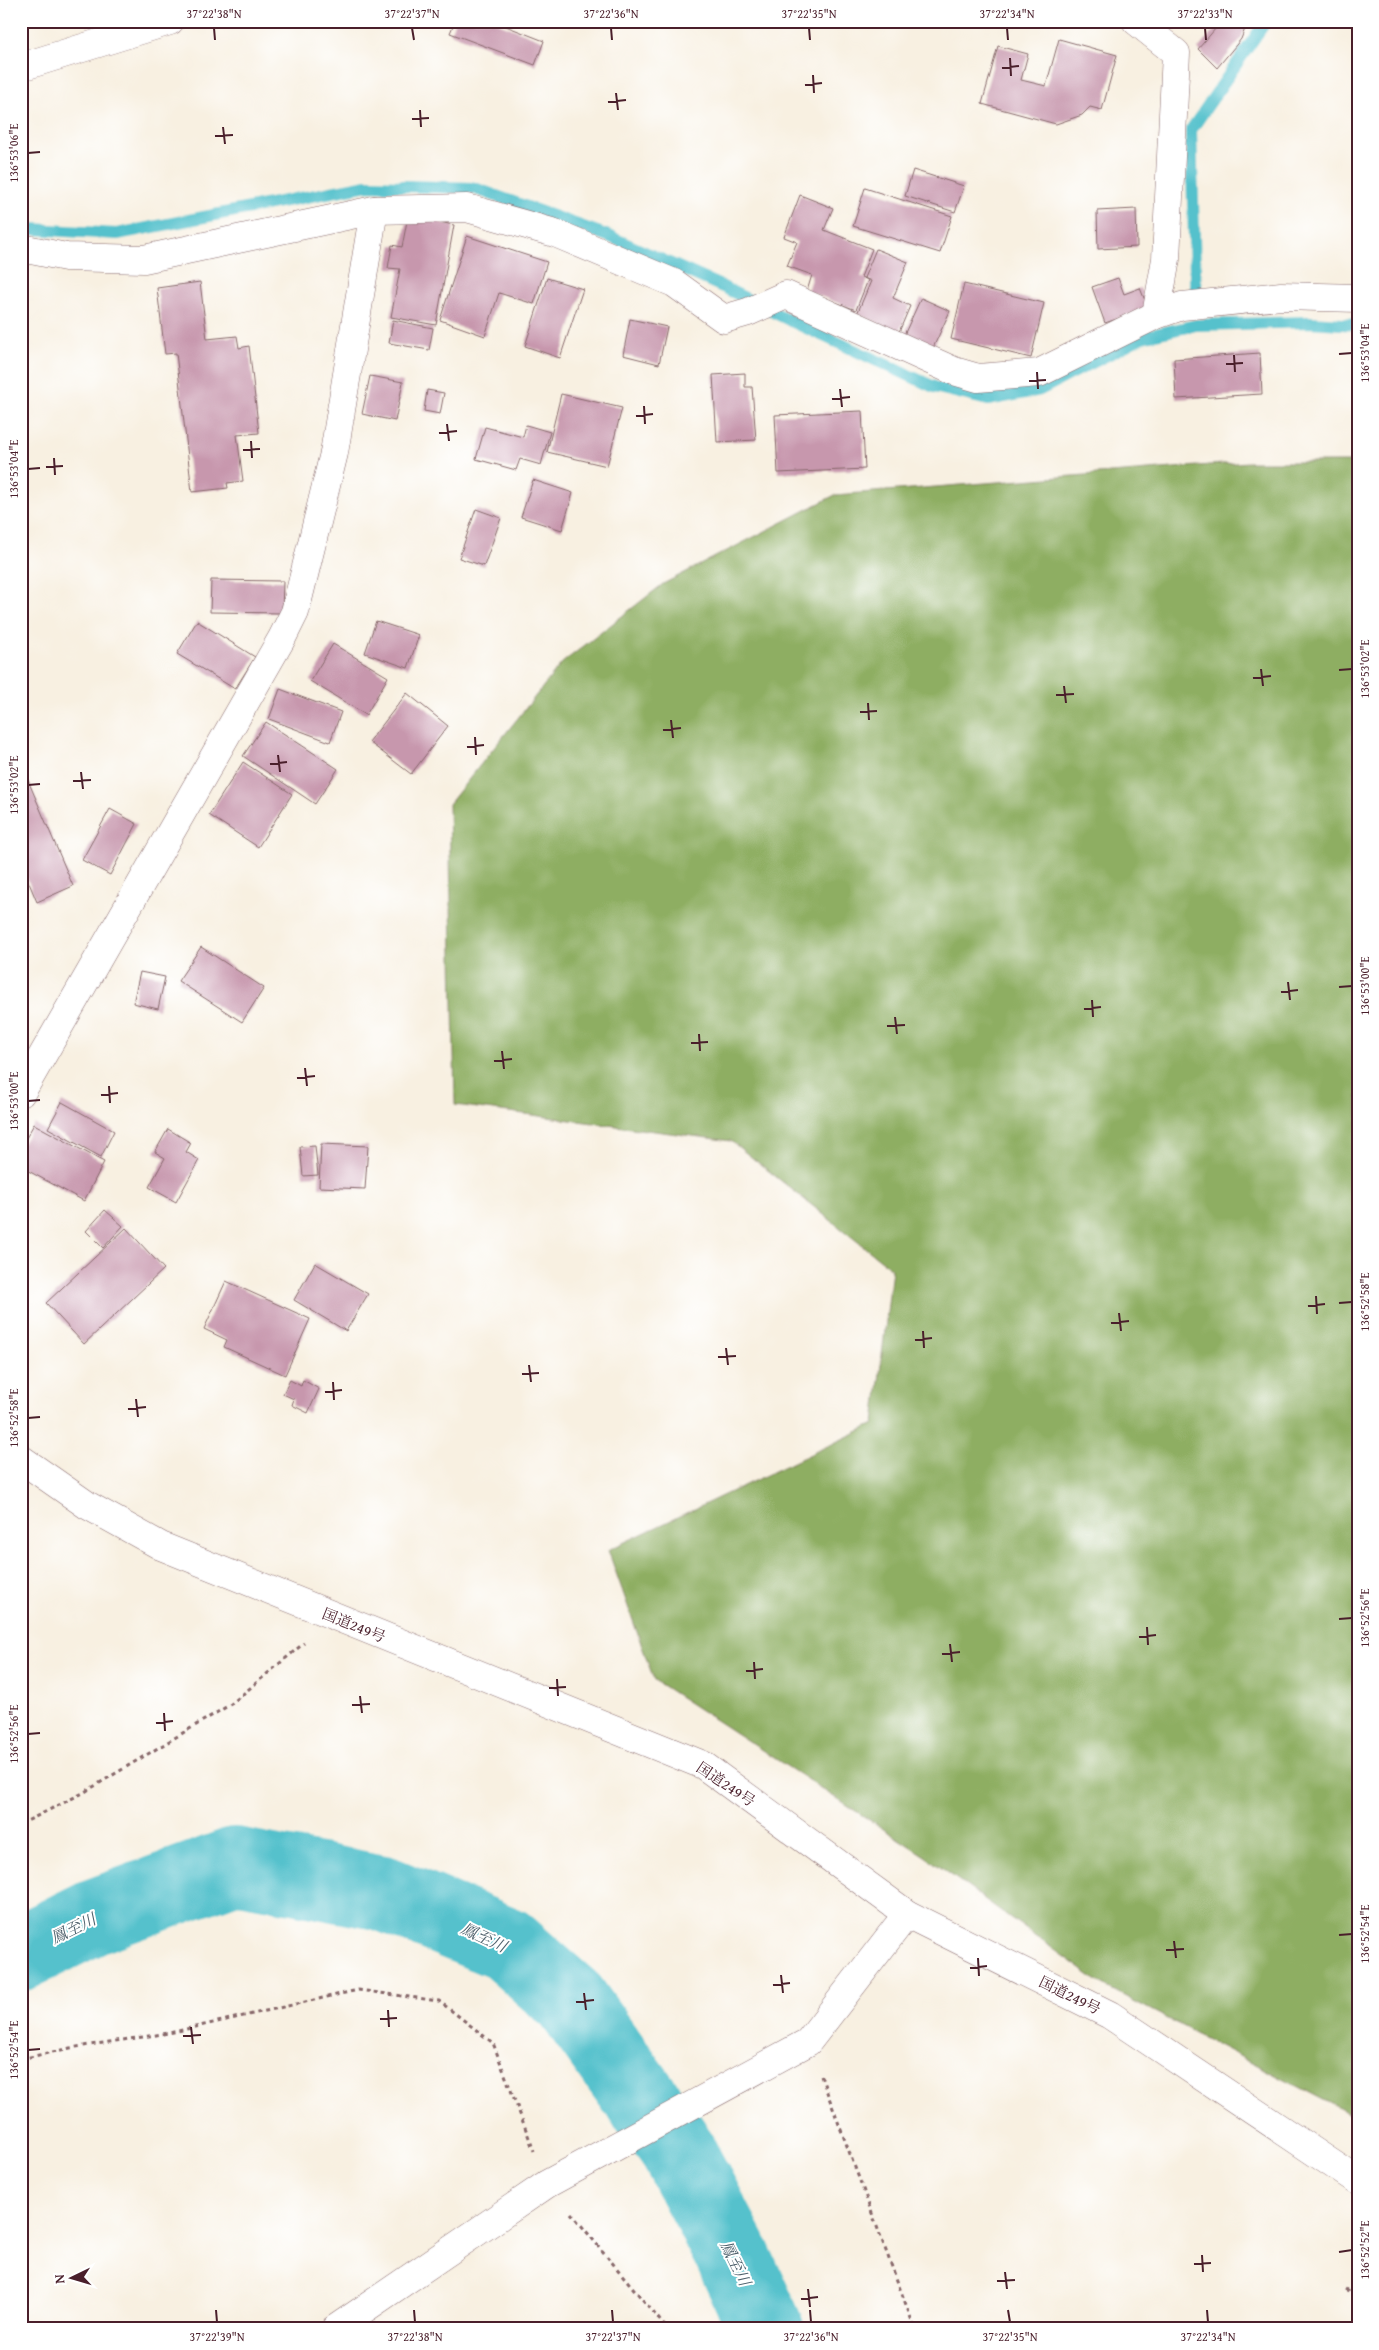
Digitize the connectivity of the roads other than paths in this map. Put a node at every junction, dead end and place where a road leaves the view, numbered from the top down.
1 (170, 21) edge
2 (1136, 21) edge
3 (21, 67) edge
4 (374, 210) junction
5 (21, 248) edge
6 (1358, 298) edge
7 (1156, 315) junction
8 (21, 1093) edge
9 (21, 1459) edge
10 (907, 1914) junction
11 (1358, 2181) edge
12 (335, 2329) edge

1 - 3 main road
2 - 7 main road
4 - 5 main road
4 - 7 main road
4 - 8 main road
6 - 7 main road
9 - 10 main road, 国道249号
10 - 11 main road, 国道249号
10 - 12 main road

